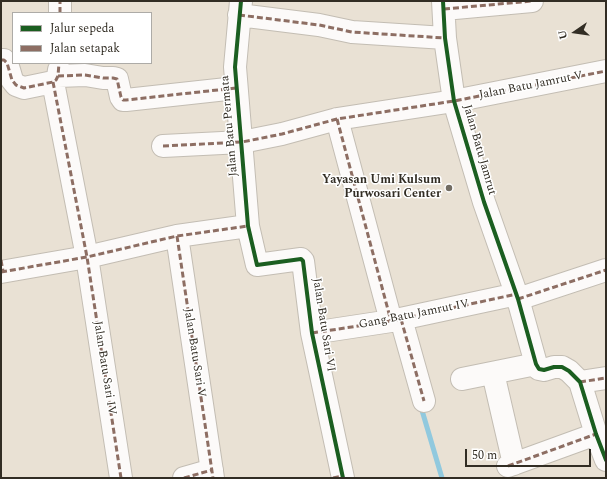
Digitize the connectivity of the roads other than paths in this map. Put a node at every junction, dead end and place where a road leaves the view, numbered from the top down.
1 (60, 1) edge
2 (532, 1) edge
3 (444, 5) edge
4 (240, 8) edge
5 (60, 12) edge
6 (445, 38) junction
7 (1, 60) edge
8 (606, 71) edge
9 (57, 74) edge
10 (236, 88) junction
11 (454, 101) junction
12 (337, 119) junction
13 (242, 142) junction
14 (163, 146) dead end
15 (248, 226) junction
16 (177, 236) junction
17 (87, 257) junction
18 (2, 268) edge
19 (606, 270) edge
20 (517, 297) junction
21 (396, 320) junction
22 (312, 333) junction
23 (536, 364) junction
24 (493, 373) junction
25 (462, 378) dead end
26 (606, 378) edge
27 (580, 382) junction
28 (424, 401) dead end
29 (596, 434) junction
30 (606, 460) edge
31 (213, 474) edge
32 (340, 477) edge
33 (121, 478) edge
34 (184, 478) edge

1 - 5 street
2 - 3 street
3 - 6 street, Jalan Batu Jamrut
4 - 6 street
4 - 10 street, Jalan Batu Permata
6 - 11 street, Jalan Batu Jamrut
7 - 9 street
8 - 11 street, Jalan Batu Jamrut V
9 - 10 street
9 - 17 street, Jalan Batu Sari IV
10 - 13 street, Jalan Batu Permata
11 - 12 street, Jalan Batu Jamrut V
11 - 20 street, Jalan Batu Jamrut
12 - 13 street, Jalan Batu Jamrut V
12 - 21 street
13 - 14 street, Jalan Batu Jamrut V
13 - 15 street, Jalan Batu Permata
15 - 16 street
15 - 22 street, Jalan Batu Sari VI
16 - 17 street
16 - 31 street, Jalan Batu Sari V
17 - 18 street
17 - 33 street, Jalan Batu Sari IV
19 - 20 street, Gang Batu Jamrut IV
20 - 21 street, Gang Batu Jamrut IV
20 - 23 street, Jalan Batu Jamrut
21 - 22 street, Gang Batu Jamrut IV
21 - 28 street
22 - 32 street, Jalan Batu Sari VI
23 - 24 street
23 - 27 street
24 - 25 street
24 - 29 street
26 - 27 street
27 - 29 street
29 - 30 street
31 - 34 street

